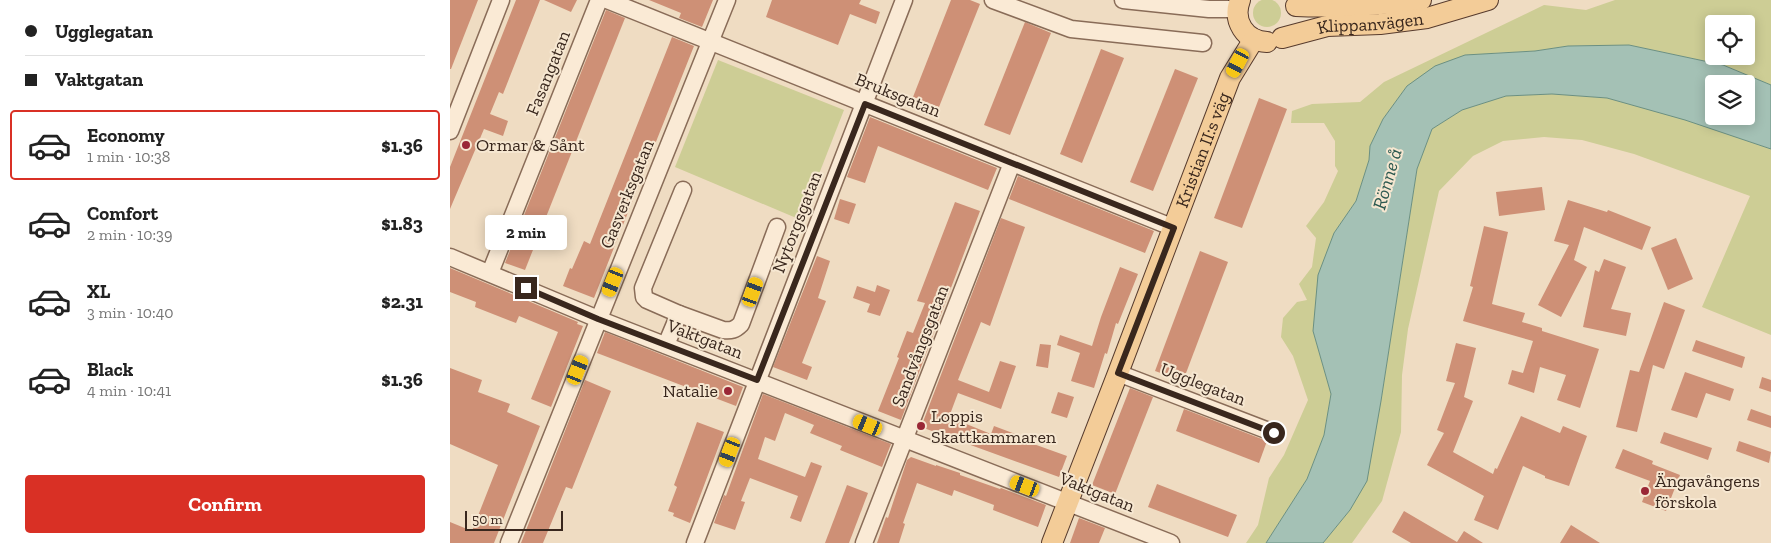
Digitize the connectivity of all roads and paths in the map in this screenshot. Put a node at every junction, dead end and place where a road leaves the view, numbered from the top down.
1 (501, 0) edge
2 (599, 0) edge
3 (607, 0) edge
4 (727, 0) edge
5 (904, 0) edge
6 (993, 0) edge
7 (1122, 0) edge
8 (1421, 0) edge
9 (1488, 0) edge
10 (1295, 3) edge
11 (1239, 4) edge
12 (1282, 38) junction
13 (1254, 39) junction
14 (710, 41) junction
15 (1203, 44) dead end
16 (865, 104) junction
17 (450, 131) edge
18 (1012, 163) junction
19 (683, 190) dead end
20 (777, 227) dead end
21 (1174, 228) junction
22 (450, 257) edge
23 (490, 273) junction
24 (679, 314) junction
25 (598, 319) junction
26 (666, 345) junction
27 (1118, 373) junction
28 (757, 380) junction
29 (1274, 433) dead end
30 (905, 439) junction
31 (1068, 502) junction
32 (510, 543) edge
33 (695, 543) edge
34 (864, 543) edge
35 (1052, 543) edge
36 (1171, 543) edge

1 - 17 street
2 - 23 street, Fasangatan
3 - 14 street, Bruksgatan
4 - 14 street, Gasverksgatan
5 - 16 street, Nytorgsgatan
6 - 15 street
7 - 11 street
8 - 10 main road, Klippanvägen
9 - 12 main road, Klippanvägen
10 - 12 main road, Klippanvägen
11 - 13 main road
12 - 13 main road, Klippanvägen
13 - 21 main road, Kristian II:s väg
14 - 16 street, Bruksgatan
14 - 25 street, Gasverksgatan
16 - 18 street, Bruksgatan
16 - 28 street, Nytorgsgatan
18 - 21 street, Bruksgatan
18 - 30 street, Sandvångsgatan
19 - 24 street
20 - 24 street
21 - 27 main road, Kristian II:s väg
22 - 23 street, Vaktgatan
23 - 25 street, Vaktgatan
24 - 26 street
25 - 26 street, Vaktgatan
25 - 32 street, Gasverksgatan
26 - 28 street, Vaktgatan
27 - 29 street, Ugglegatan
27 - 31 main road, Kristian II:s väg
28 - 30 street, Vaktgatan
28 - 33 street, Nytorgsgatan
30 - 31 street, Vaktgatan
30 - 34 street, Sandvångsgatan
31 - 35 main road, Kristian II:s väg
31 - 36 street, Vaktgatan

